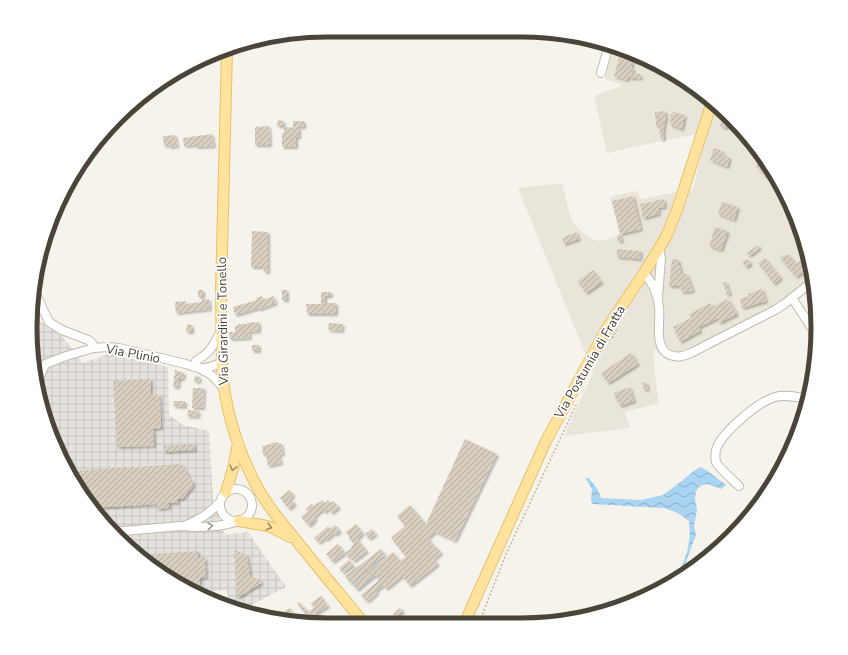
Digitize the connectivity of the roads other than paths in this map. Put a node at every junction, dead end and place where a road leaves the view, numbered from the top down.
1 (608, 50) edge
2 (228, 54) edge
3 (601, 73) dead end
4 (710, 108) edge
5 (659, 249) junction
6 (644, 274) junction
7 (808, 285) edge
8 (658, 298) junction
9 (792, 298) junction
10 (38, 300) edge
11 (811, 327) edge
12 (221, 330) junction
13 (94, 348) junction
14 (222, 362) junction
15 (45, 365) junction
16 (198, 365) junction
17 (39, 367) edge
18 (41, 374) edge
19 (224, 390) junction
20 (802, 398) edge
21 (238, 443) junction
22 (739, 486) dead end
23 (226, 492) junction
24 (220, 502) junction
25 (238, 521) junction
26 (181, 526) junction
27 (120, 531) edge
28 (296, 540) junction
29 (360, 618) edge
30 (467, 618) edge

1 - 3 street
2 - 12 main road, Via Girardini e Tonello
4 - 5 main road, Via Postumia di Fratta
5 - 6 main road, Via Postumia di Fratta
5 - 8 street
6 - 8 street
6 - 30 main road, Via Postumia di Fratta
7 - 9 street
8 - 9 street
9 - 11 street
10 - 13 street
12 - 14 main road, Via Girardini e Tonello
12 - 16 street
13 - 15 street, Via Plinio
13 - 16 street, Via Plinio
14 - 16 street, Via Plinio
14 - 19 main road, Via Girardini e Tonello
15 - 17 street, Via Plinio
15 - 18 street
16 - 19 street
19 - 21 main road, Via Girardini e Tonello
20 - 22 street
21 -> 23 main road
21 - 28 main road, Via Girardini e Tonello
23 - 24 street
23 - 25 street
24 - 25 street
24 - 26 street
26 -> 25 street
25 -> 28 main road
26 - 27 street
28 - 29 main road, Via Girardini e Tonello

